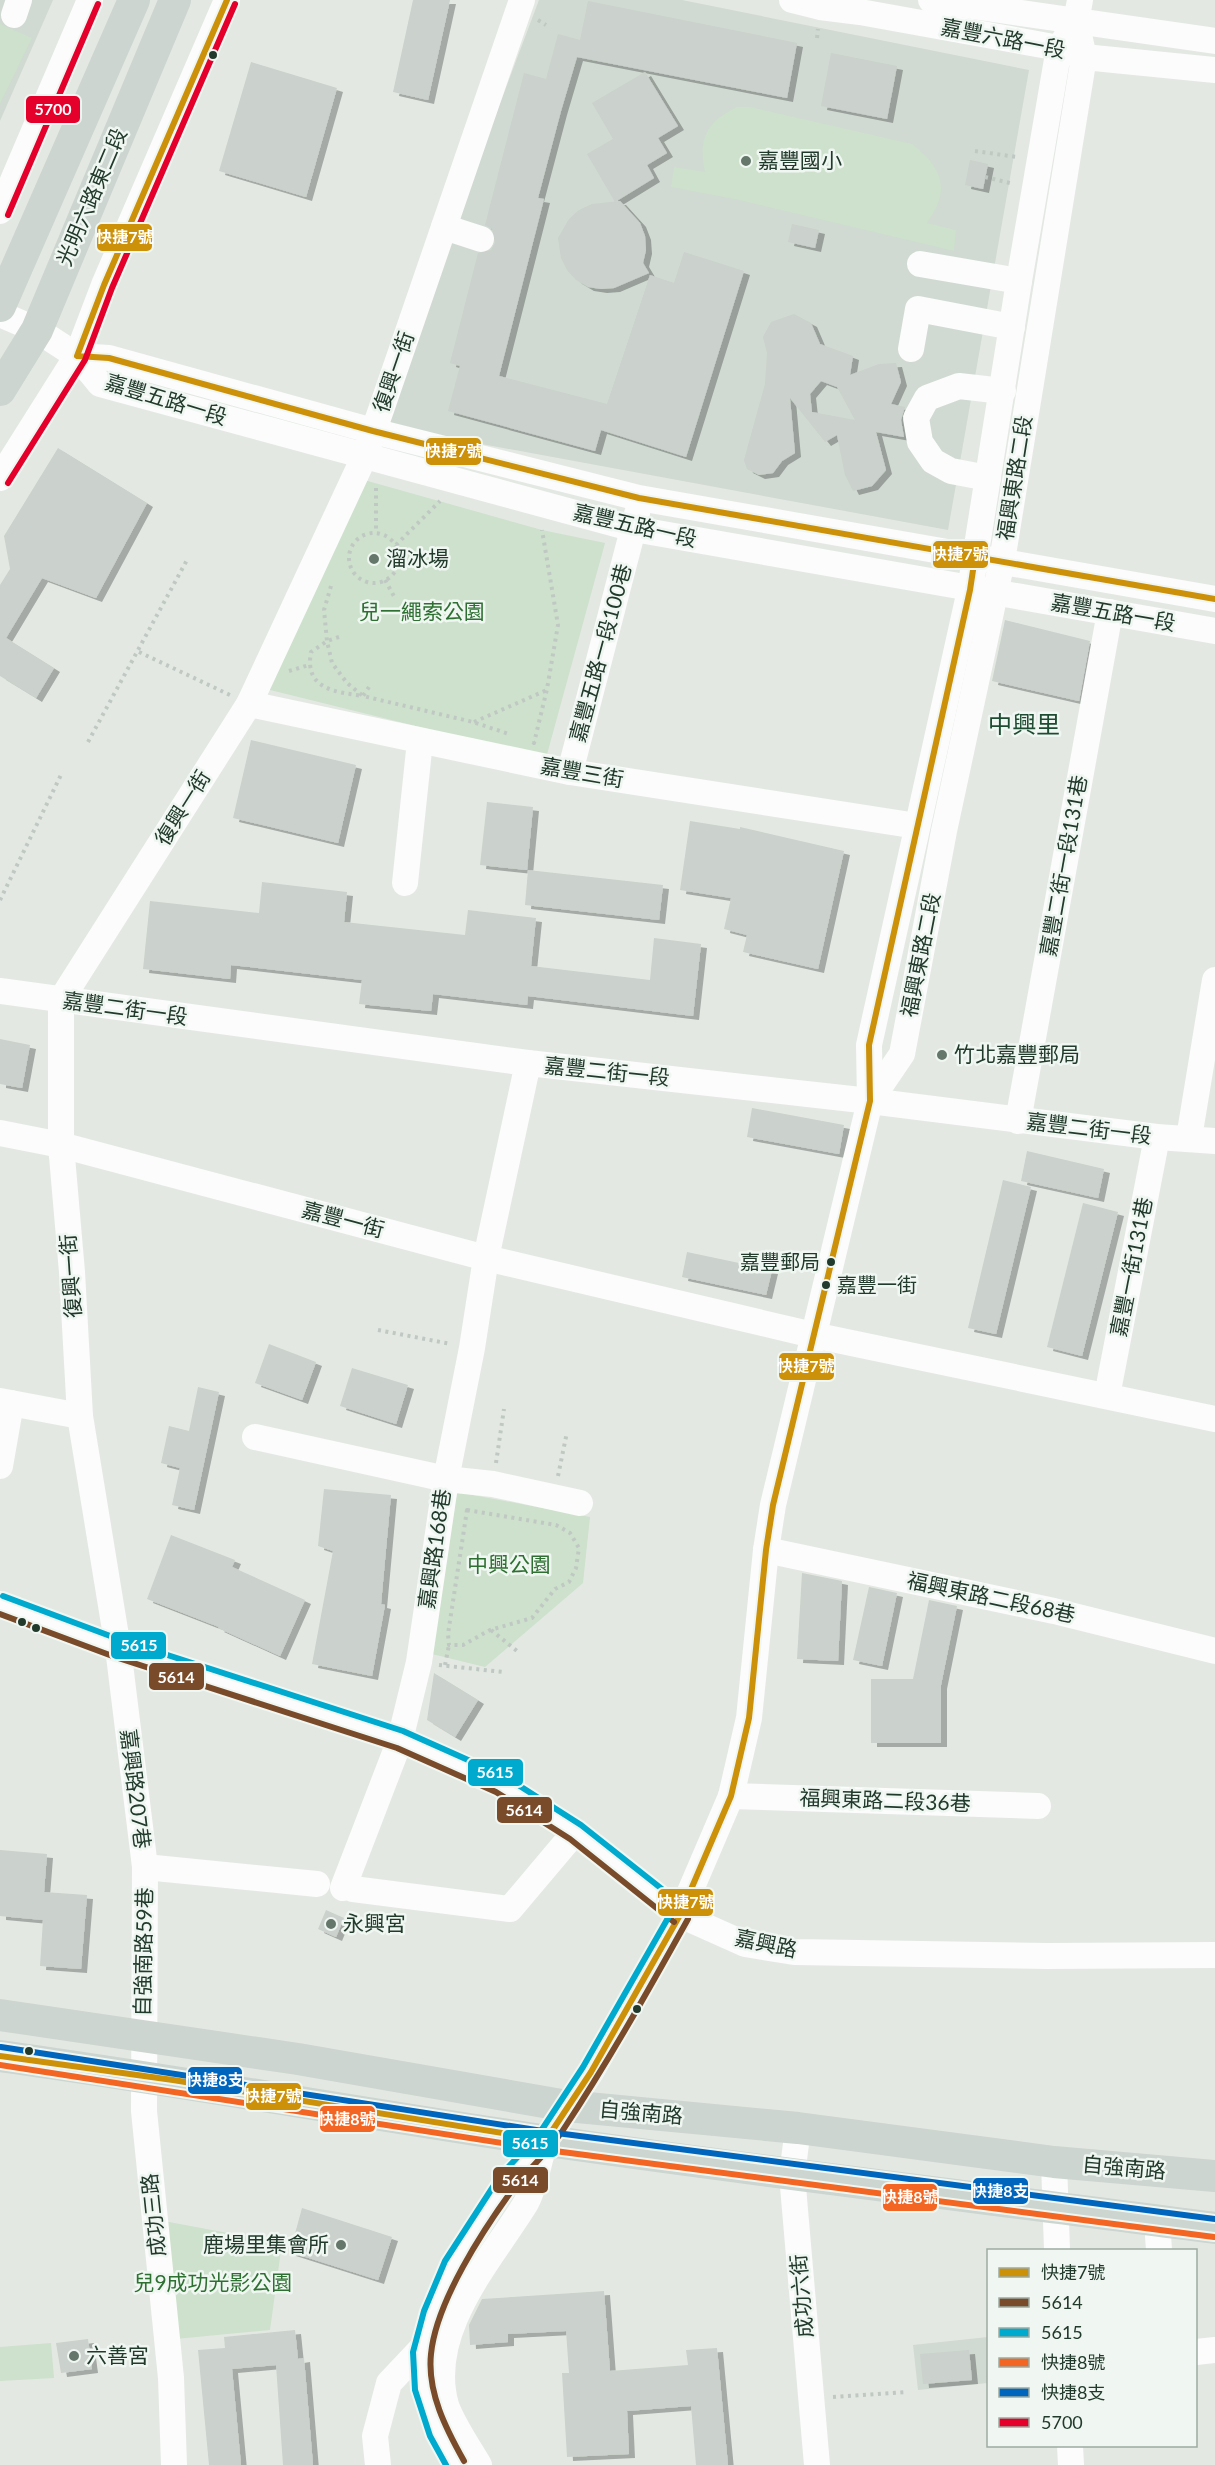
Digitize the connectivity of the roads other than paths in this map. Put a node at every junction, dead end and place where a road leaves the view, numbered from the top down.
1 (90, 0) edge
2 (134, 0) edge
3 (176, 0) edge
4 (227, 0) edge
5 (522, 0) edge
6 (792, 0) edge
7 (931, 0) edge
8 (1078, 11) edge
9 (1215, 41) edge
10 (1059, 48) junction
11 (1084, 57) junction
12 (1215, 70) edge
13 (0, 211) edge
14 (444, 227) junction
15 (482, 239) dead end
16 (920, 264) dead end
17 (1019, 281) junction
18 (0, 306) edge
19 (0, 314) edge
20 (1012, 327) junction
21 (37, 330) junction
22 (910, 349) dead end
23 (77, 356) junction
24 (0, 390) edge
25 (1003, 391) junction
26 (373, 431) junction
27 (365, 455) junction
28 (0, 478) edge
29 (988, 478) junction
30 (639, 498) junction
31 (634, 529) junction
32 (975, 557) junction
33 (1002, 561) junction
34 (970, 590) junction
35 (996, 593) junction
36 (1215, 599) edge
37 (1110, 612) junction
38 (1215, 632) edge
39 (249, 704) junction
40 (420, 741) junction
41 (570, 772) junction
42 (918, 826) junction
43 (405, 883) dead end
44 (1215, 980) edge
45 (0, 991) edge
46 (61, 1000) junction
47 (1215, 1055) edge
48 (528, 1063) junction
49 (870, 1101) junction
50 (1018, 1120) junction
51 (0, 1133) edge
52 (1157, 1137) junction
53 (1201, 1140) edge
54 (61, 1145) junction
55 (486, 1258) junction
56 (813, 1335) junction
57 (1107, 1396) junction
58 (5, 1402) edge
59 (80, 1416) junction
60 (1215, 1419) edge
61 (255, 1437) dead end
62 (0, 1466) edge
63 (446, 1479) junction
64 (580, 1503) dead end
65 (766, 1550) junction
66 (0, 1604) edge
67 (118, 1648) junction
68 (1215, 1652) edge
69 (400, 1740) junction
70 (731, 1796) junction
71 (1038, 1806) dead end
72 (575, 1832) junction
73 (145, 1867) junction
74 (317, 1884) dead end
75 (680, 1915) junction
76 (1215, 1955) edge
77 (0, 2015) edge
78 (142, 2037) junction
79 (0, 2056) edge
80 (143, 2076) junction
81 (567, 2106) junction
82 (798, 2128) junction
83 (546, 2140) junction
84 (1054, 2162) junction
85 (792, 2175) junction
86 (1215, 2176) edge
87 (1054, 2207) junction
88 (1215, 2228) edge
89 (1158, 2236) edge
90 (1057, 2249) edge
91 (423, 2347) junction
92 (1215, 2350) edge
93 (1197, 2352) edge
94 (1070, 2447) edge
95 (174, 2465) edge
96 (378, 2465) edge
97 (456, 2465) edge
98 (479, 2465) edge
99 (816, 2465) edge
100 (1071, 2465) edge

1 - 13 street
2 - 18 main road, 光明六路東二段
3 - 21 main road, 光明六路東二段
4 - 23 street
5 - 14 street, 復興一街
6 - 10 street, 嘉豐六路一段
7 - 8 street, 嘉豐六路一段
8 - 9 street, 嘉豐六路一段
8 - 10 street, 福興東路二段
8 - 11 street, 福興東路二段
10 - 11 street, 嘉豐六路一段
10 - 17 street, 福興東路二段
11 - 12 street, 嘉豐六路一段
11 - 33 street, 福興東路二段
14 - 15 street
14 - 26 street, 復興一街
16 - 17 street
17 - 20 street, 福興東路二段
19 - 21 street, 嘉豐五路一段
20 - 22 street
20 - 25 street, 福興東路二段
21 - 23 street, 嘉豐五路一段
21 - 24 main road, 光明六路東二段
23 - 26 street, 嘉豐五路一段
23 - 27 street, 嘉豐五路一段
23 - 28 street
25 - 29 street, 福興東路二段
25 - 29 street
26 - 27 street, 復興一街
26 - 30 street, 嘉豐五路一段
27 - 31 street, 嘉豐五路一段
27 - 39 street, 復興一街
29 - 32 street, 福興東路二段
30 - 31 street, 嘉豐五路一段100巷
30 - 32 street, 嘉豐五路一段
31 - 34 street, 嘉豐五路一段
31 - 41 street, 嘉豐五路一段100巷
32 - 33 street, 嘉豐五路一段
32 - 34 street, 福興東路二段
33 - 35 street, 福興東路二段
33 - 36 street, 嘉豐五路一段
34 - 35 street, 嘉豐五路一段
34 - 42 street, 福興東路二段
35 - 37 street, 嘉豐五路一段
35 - 49 street, 福興東路二段
37 - 38 street, 嘉豐五路一段
37 - 50 street, 嘉豐二街一段131巷
39 - 40 street, 嘉豐三街
39 - 46 street, 復興一街
40 - 41 street, 嘉豐三街
40 - 43 street
41 - 42 street, 嘉豐三街
42 - 49 street, 福興東路二段
44 - 53 street
45 - 46 street, 嘉豐二街一段
46 - 48 street, 嘉豐二街一段
46 - 54 street, 復興一街
47 - 53 street
48 - 49 street, 嘉豐二街一段
48 - 55 street
49 - 50 street, 嘉豐二街一段
49 - 56 street, 福興東路二段
50 - 52 street, 嘉豐二街一段
51 - 54 street, 嘉豐一街
52 - 53 street, 嘉豐二街一段
52 - 57 street, 嘉豐一街131巷
54 - 55 street, 嘉豐一街
54 - 59 street, 復興一街
55 - 56 street, 嘉豐一街
55 - 63 street
56 - 57 street, 嘉豐一街
56 - 65 street, 福興東路二段
57 - 60 street, 嘉豐一街
58 - 59 street
58 - 62 street
59 - 67 street, 復興一街
61 - 63 street, 嘉興路168巷
63 - 64 street
63 - 69 street, 嘉興路168巷
65 - 68 street, 福興東路二段68巷
65 - 70 street, 福興東路二段
66 - 67 street, 嘉興路
67 - 69 street, 嘉興路
67 - 73 street, 嘉興路207巷
69 - 72 street, 嘉興路
69 - 72 street, 嘉興路168巷
70 - 71 street, 福興東路二段36巷
70 - 75 street, 福興東路二段
72 - 75 street, 嘉興路
73 - 74 street, 嘉興路207巷
73 - 78 street, 自強南路59巷
75 - 76 street, 嘉興路
75 - 81 street, 福興東路二段
77 - 78 main road, 自強南路
78 - 80 street, 成功三路
78 - 81 main road, 自強南路
79 - 80 main road, 自強南路
80 - 83 main road, 自強南路
80 - 95 street, 成功三路
81 - 82 main road, 自強南路
81 - 83 street, 福興東路二段
82 - 84 main road, 自強南路
82 - 85 street, 成功六街
83 - 85 main road, 自強南路
83 - 91 street
83 - 98 street
84 - 86 main road, 自強南路
84 - 87 street
85 - 87 main road, 自強南路
85 - 99 street, 成功六街
87 - 89 main road, 自強南路
87 - 90 street
88 - 89 main road, 自強南路
91 - 96 street
91 - 97 street
92 - 93 street
94 - 100 street

